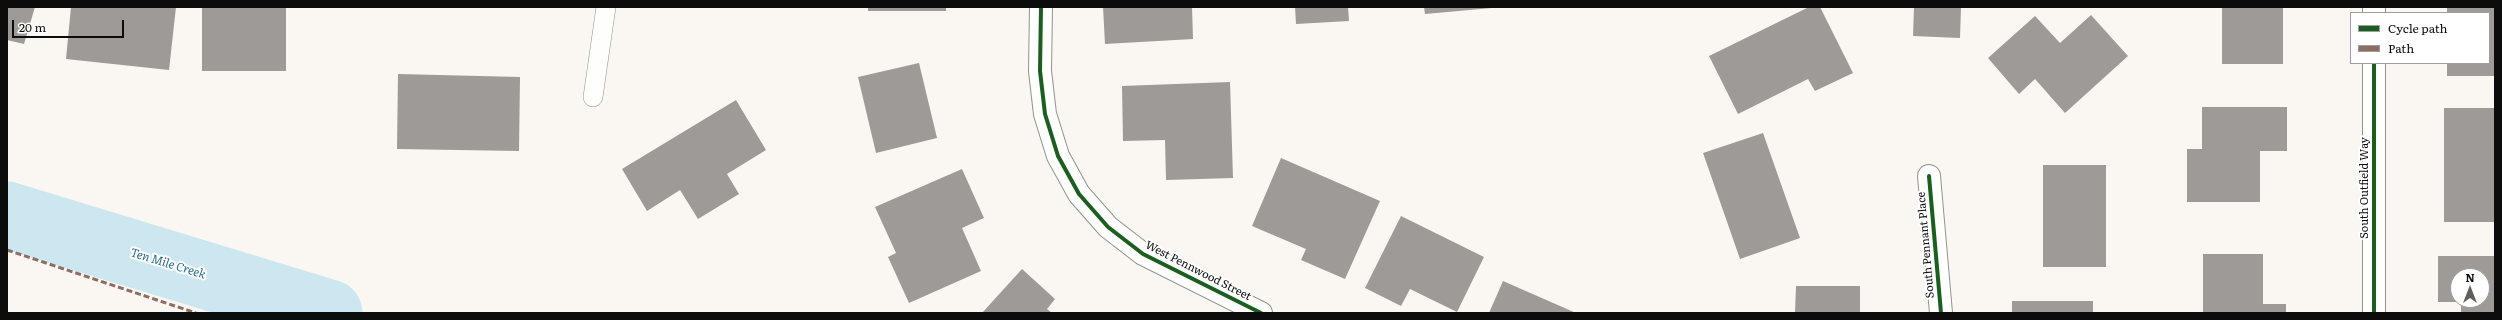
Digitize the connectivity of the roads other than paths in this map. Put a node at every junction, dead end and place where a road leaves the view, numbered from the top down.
1 (606, 7) edge
2 (1040, 7) edge
3 (2374, 64) edge
4 (593, 97) dead end
5 (1929, 176) dead end
6 (1261, 313) edge
7 (1941, 313) edge
8 (2374, 313) edge

1 - 4 lane
2 - 6 street, West Pennwood Street
3 - 8 street, South Outfield Way
5 - 7 street, South Pennant Place

